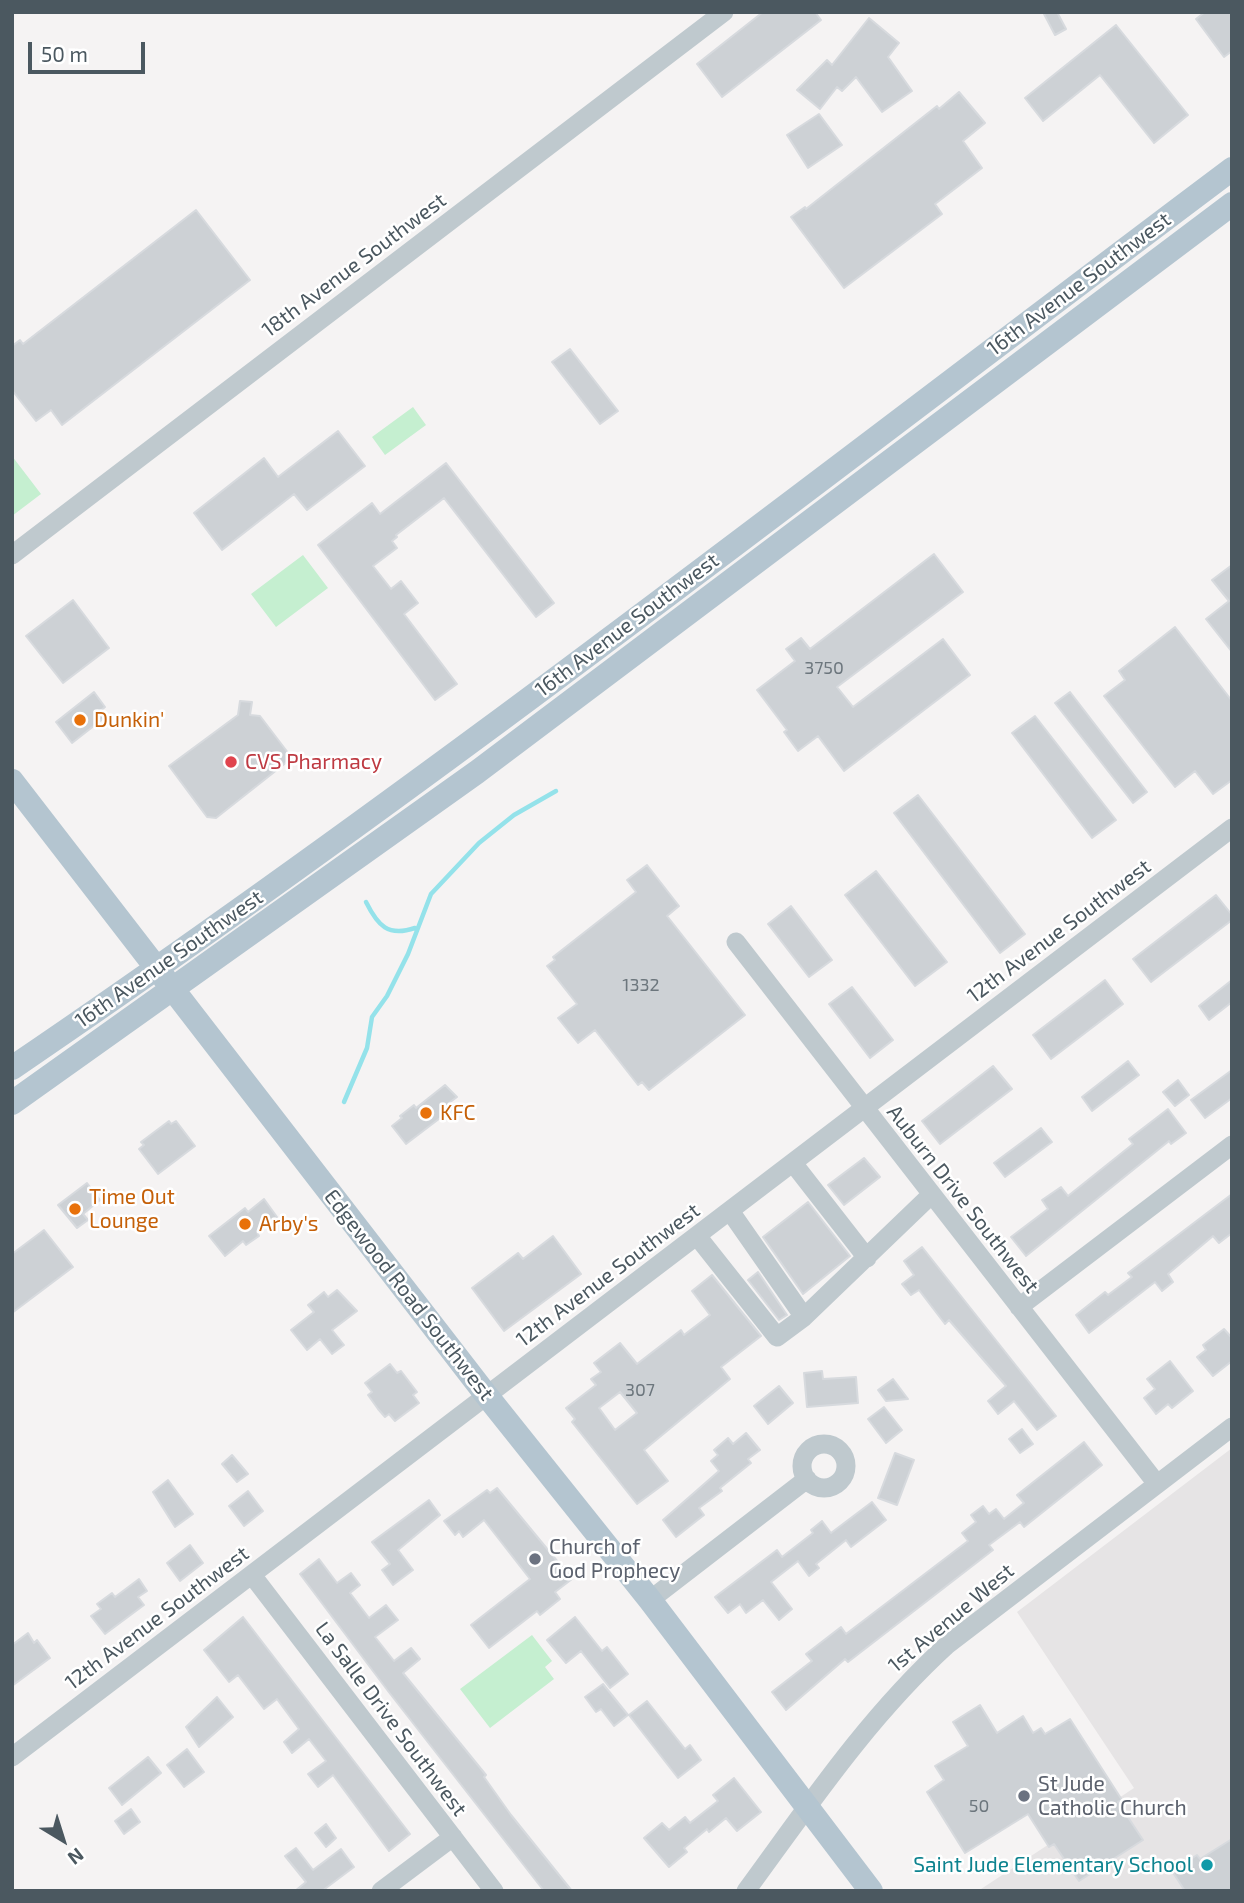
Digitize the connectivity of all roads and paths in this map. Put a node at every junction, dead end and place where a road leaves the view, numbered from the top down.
1 (724, 12) edge
2 (1232, 169) edge
3 (1232, 204) edge
4 (12, 555) edge
5 (12, 782) edge
6 (1232, 828) edge
7 (736, 942) dead end
8 (156, 970) junction
9 (172, 990) junction
10 (12, 1068) edge
11 (12, 1103) edge
12 (864, 1109) junction
13 (1232, 1145) edge
14 (793, 1163) junction
15 (931, 1195) junction
16 (730, 1210) junction
17 (697, 1236) junction
18 (867, 1258) junction
19 (1019, 1307) junction
20 (804, 1317) junction
21 (487, 1395) junction
22 (1232, 1427) edge
23 (807, 1479) dead end
24 (1157, 1483) junction
25 (252, 1575) junction
26 (650, 1600) junction
27 (12, 1757) edge
28 (807, 1808) junction
29 (453, 1837) junction
30 (381, 1891) edge
31 (494, 1891) edge
32 (746, 1891) edge
33 (871, 1891) edge

1 - 4 street, 18th Avenue Southwest
2 - 8 main road, 16th Avenue Southwest
3 - 9 main road, 16th Avenue Southwest
5 - 8 main road, Edgewood Road Southwest
6 - 12 street, 12th Avenue Southwest
7 - 12 street, Auburn Drive Southwest
8 - 9 main road, Edgewood Road Southwest
8 - 10 main road, 16th Avenue Southwest
9 - 11 main road, 16th Avenue Southwest
9 - 21 main road, Edgewood Road Southwest
12 - 14 street, 12th Avenue Southwest
12 - 15 street, Auburn Drive Southwest
13 - 19 street
14 - 16 street, 12th Avenue Southwest
14 - 18 street
15 - 18 street
15 - 19 street, Auburn Drive Southwest
16 - 17 street, 12th Avenue Southwest
16 - 20 street
17 - 20 street
17 - 21 street, 12th Avenue Southwest
18 - 20 street
19 - 24 street, Auburn Drive Southwest
21 - 25 street, 12th Avenue Southwest
21 - 26 main road, Edgewood Road Southwest
22 - 24 street, 1st Avenue West
23 - 26 street
24 - 28 street, 1st Avenue West
25 - 27 street, 12th Avenue Southwest
25 - 29 street, La Salle Drive Southwest
26 - 28 main road, Edgewood Road Southwest
28 - 32 street, 1st Avenue West
28 - 33 main road, Edgewood Road Southwest
29 - 30 street
29 - 31 street, La Salle Drive Southwest

